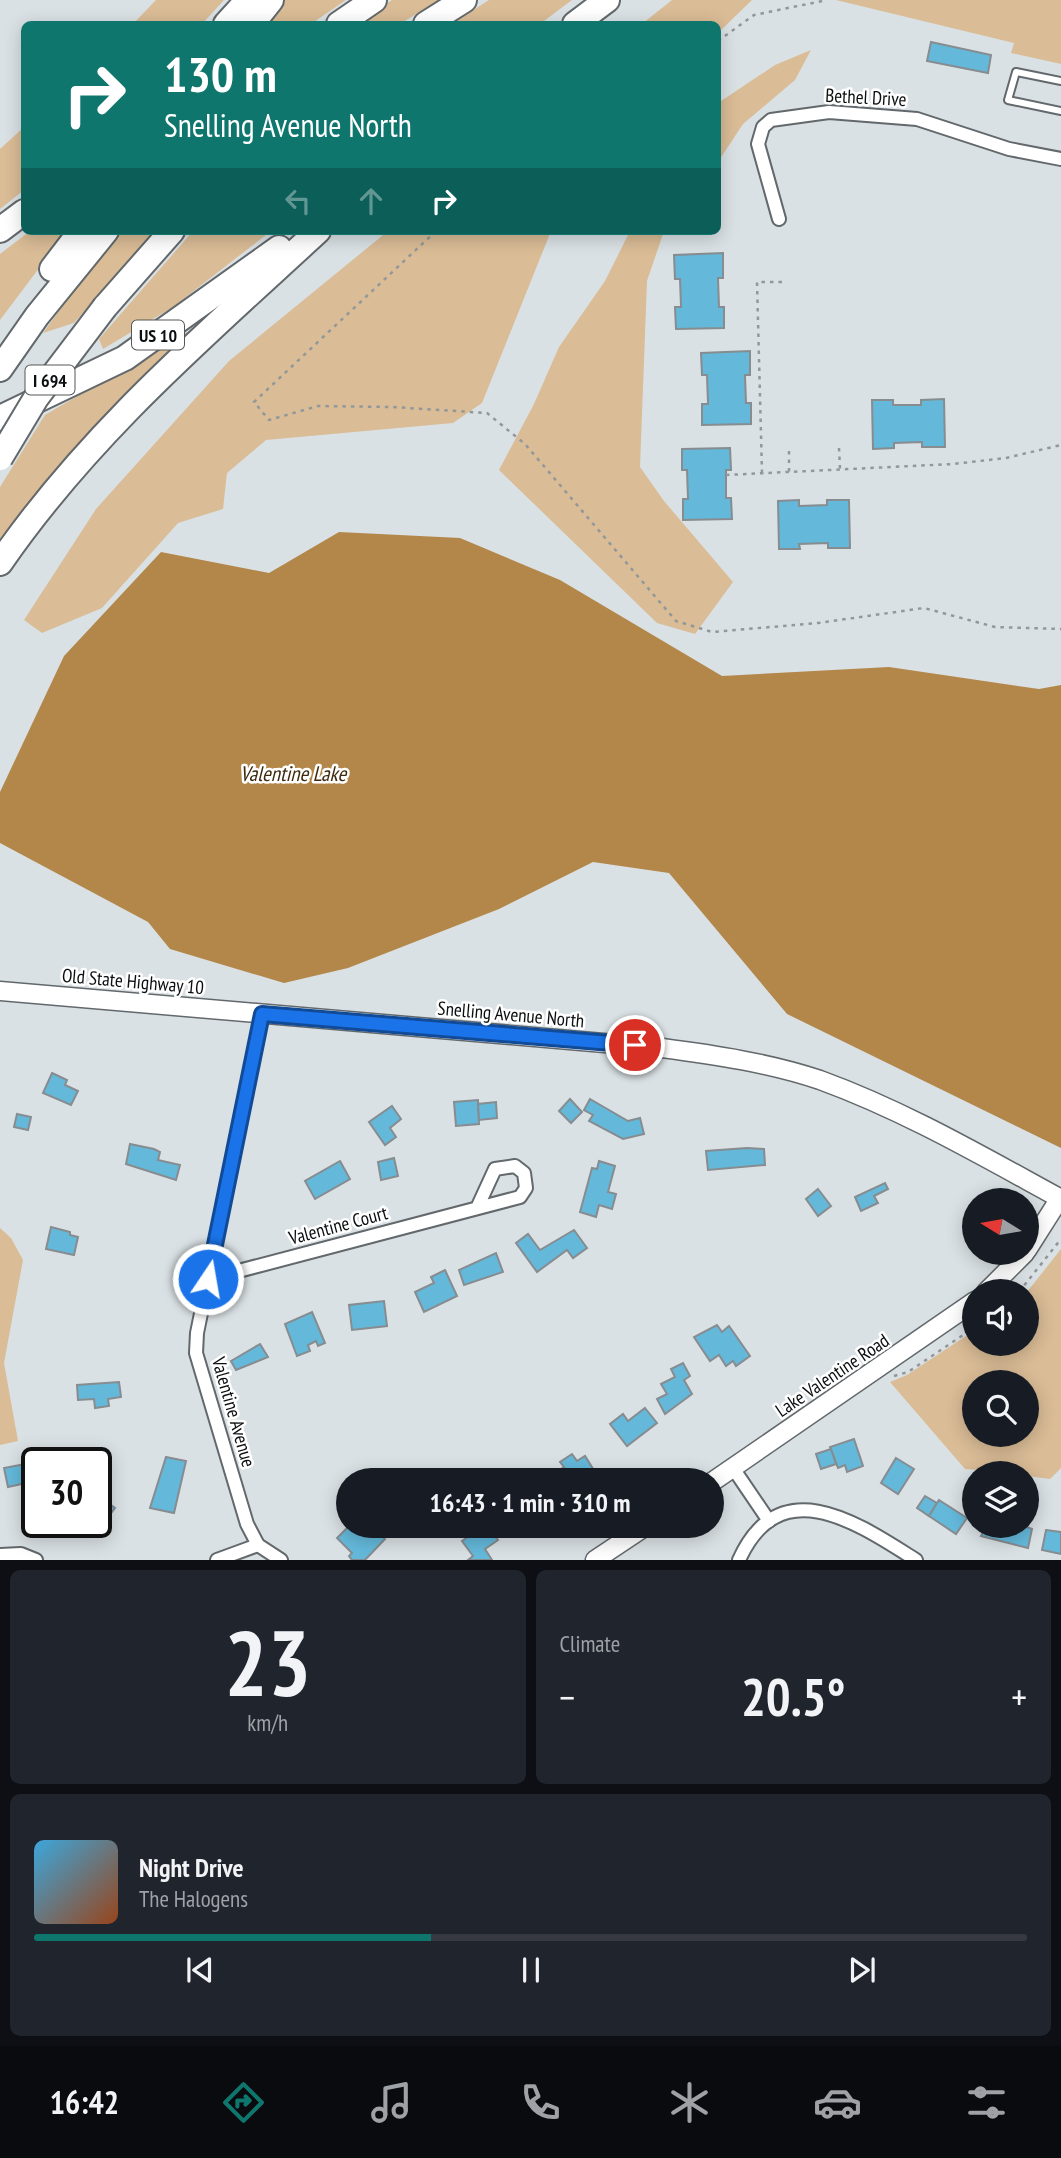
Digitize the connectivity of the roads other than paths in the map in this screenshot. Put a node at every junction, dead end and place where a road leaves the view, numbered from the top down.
1 (248, 0) edge
2 (271, 0) edge
3 (374, 0) edge
4 (464, 0) edge
5 (607, 0) edge
6 (229, 21) edge
7 (254, 21) edge
8 (343, 21) edge
9 (431, 21) edge
10 (579, 21) edge
11 (1061, 80) edge
12 (1061, 111) edge
13 (1061, 159) edge
14 (21, 214) edge
15 (779, 219) dead end
16 (0, 230) edge
17 (78, 235) edge
18 (102, 235) edge
19 (168, 235) edge
20 (297, 235) edge
21 (314, 235) edge
22 (30, 311) junction
23 (0, 341) edge
24 (0, 369) edge
25 (0, 418) edge
26 (0, 458) edge
27 (0, 564) edge
28 (0, 991) edge
29 (262, 1014) junction
30 (1060, 1198) edge
31 (478, 1206) dead end
32 (1040, 1229) edge
33 (1012, 1265) edge
34 (208, 1279) junction
35 (999, 1279) edge
36 (962, 1310) edge
37 (733, 1468) junction
38 (724, 1474) edge
39 (769, 1521) junction
40 (627, 1538) edge
41 (258, 1545) junction
42 (0, 1555) edge
43 (36, 1559) edge
44 (217, 1559) edge
45 (281, 1559) edge
46 (595, 1559) edge
47 (739, 1559) edge
48 (916, 1559) edge

1 - 6 highway
2 - 7 highway
3 - 8 highway
4 - 9 highway
5 - 10 highway
11 - 12 lane
13 - 15 street, Bethel Drive
14 - 16 highway
17 - 22 highway
18 - 22 highway, I 694
19 - 26 highway, I 694, bridge
20 - 25 highway, US 10
21 - 27 highway
22 - 23 highway
22 - 24 highway, I 694
28 - 29 street, Old State Highway 10
29 - 30 street, Snelling Avenue North
29 - 34 street, Valentine Avenue
30 - 32 street
31 - 34 street, Valentine Court
33 - 35 street
34 - 41 street, Valentine Avenue
36 - 37 street, Lake Valentine Road
37 - 38 street, Lake Valentine Road
37 - 39 street
39 - 47 street
39 - 48 street
40 - 46 street
41 - 44 street
41 - 45 street
42 - 43 street

